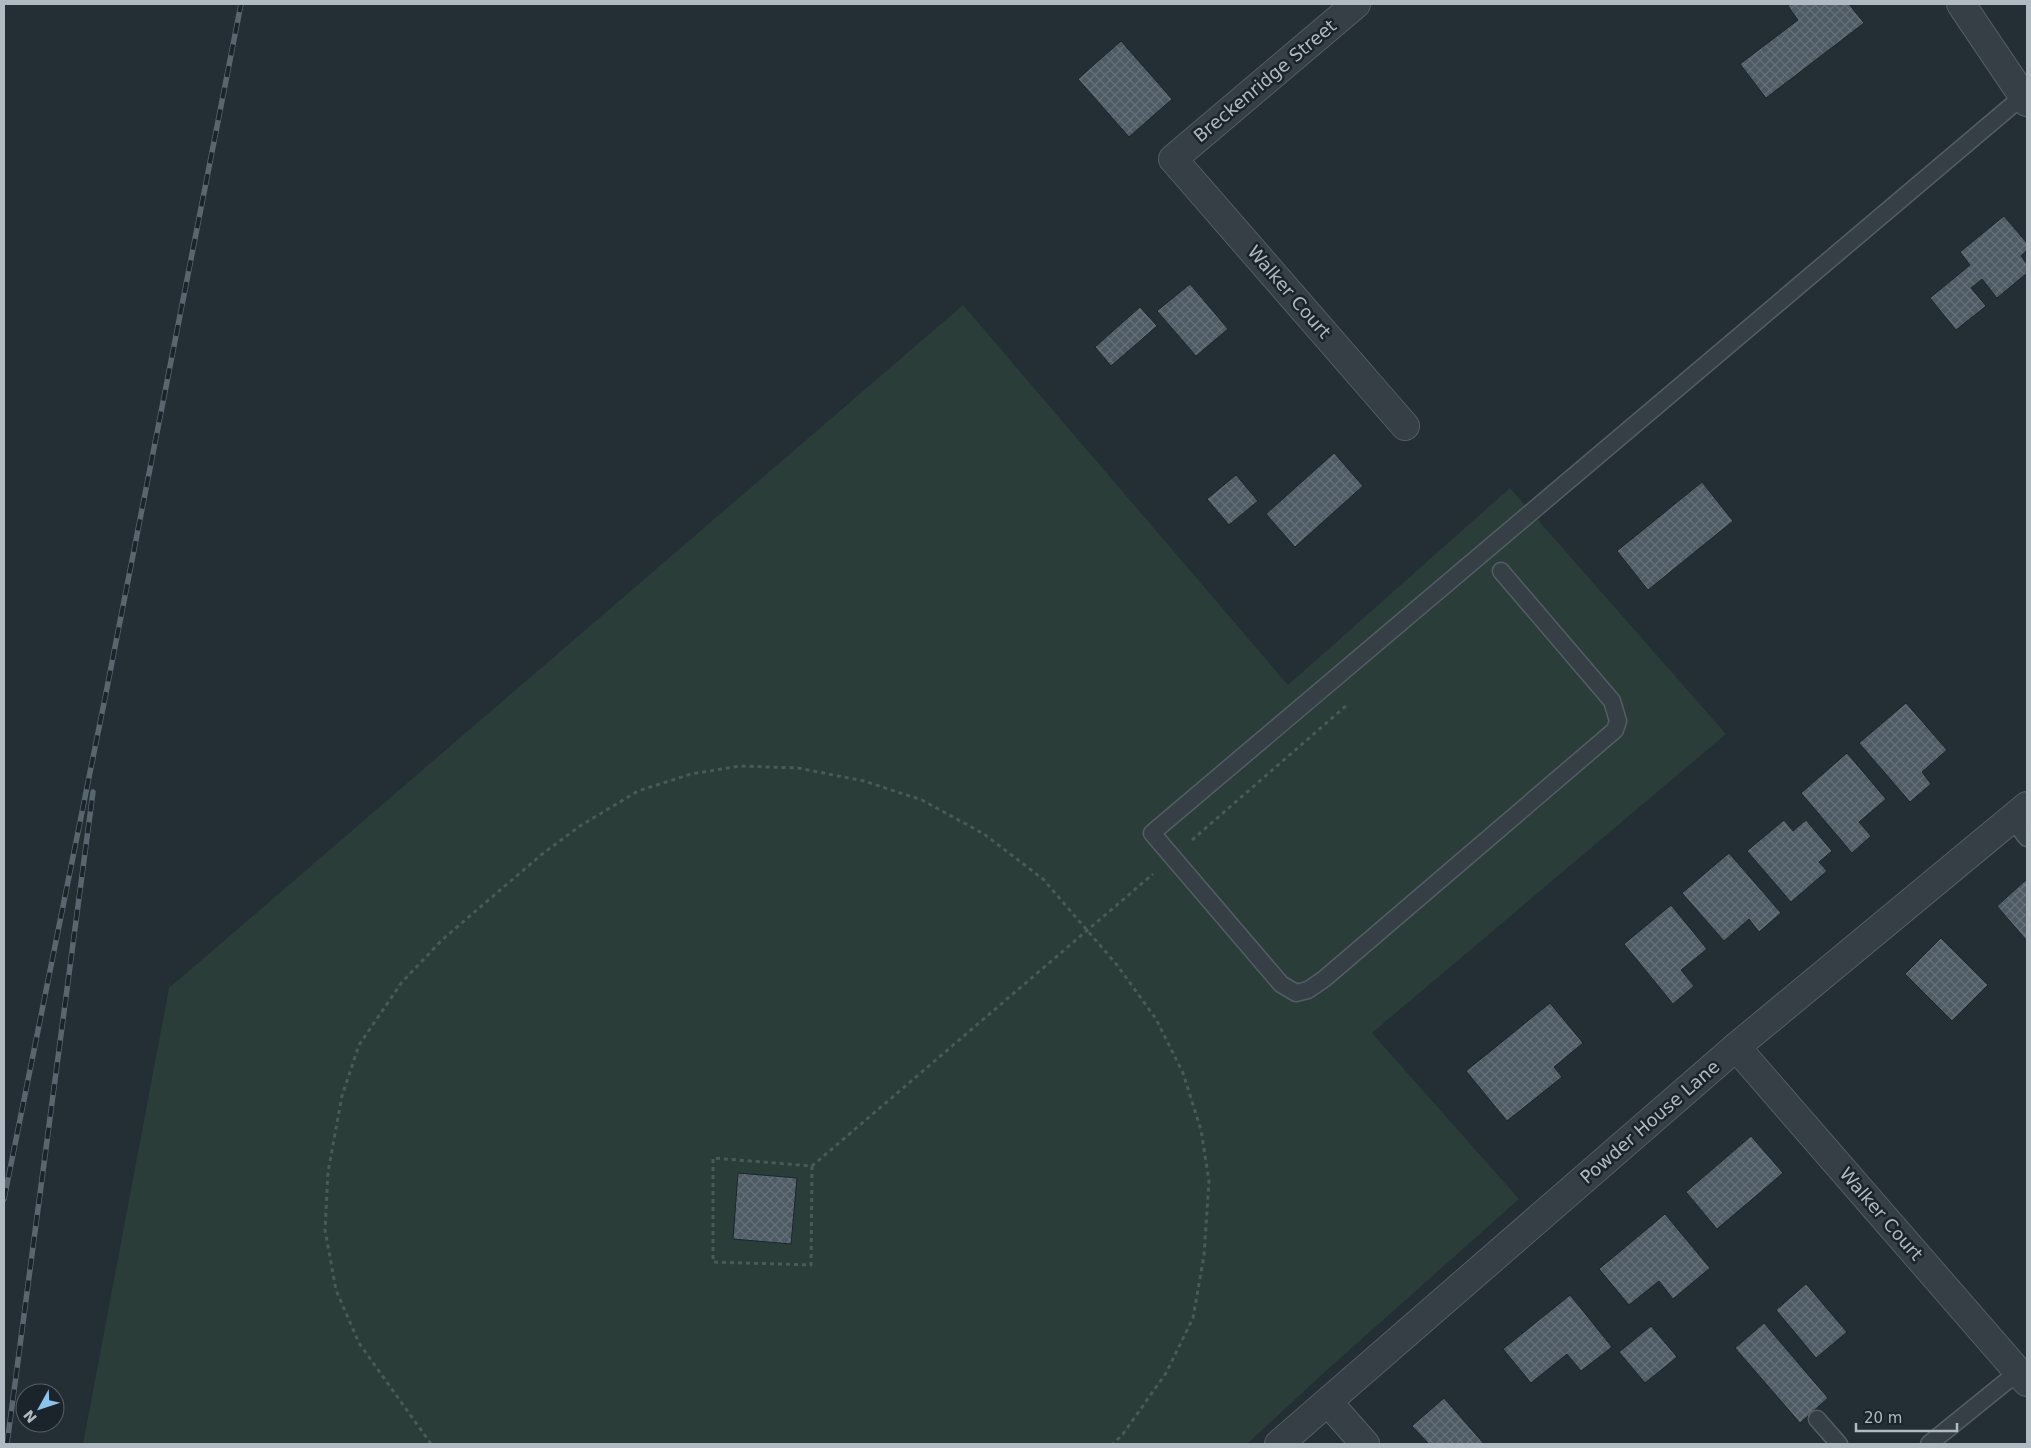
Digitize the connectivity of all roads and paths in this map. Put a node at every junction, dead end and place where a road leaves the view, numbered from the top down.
1 (1356, 4) edge
2 (1961, 4) edge
3 (2025, 99) edge
4 (1173, 159) joint
5 (1405, 426) dead end
6 (1501, 571) dead end
7 (1350, 703) dead end
8 (2022, 821) edge
9 (1173, 857) junction
10 (1088, 930) junction
11 (1736, 1047) junction
12 (812, 1166) junction
13 (2023, 1377) edge
14 (1328, 1402) junction
15 (1817, 1419) dead end
16 (431, 1444) edge
17 (1113, 1444) edge
18 (1279, 1444) edge
19 (1365, 1444) edge
20 (1839, 1444) edge
21 (1929, 1444) edge

1 - 4 street, Breckenridge Street
2 - 3 street
3 - 9 lane
4 - 5 street, Walker Court
6 - 9 lane
7 - 9 path
8 - 11 street, Powder House Lane
9 - 10 path
10 - 12 path
10 - 16 path
10 - 17 path
11 - 13 street, Walker Court
11 - 14 street, Powder House Lane
12 - 12 path
13 - 21 lane
14 - 18 street, Powder House Lane
14 - 19 street
15 - 20 lane

